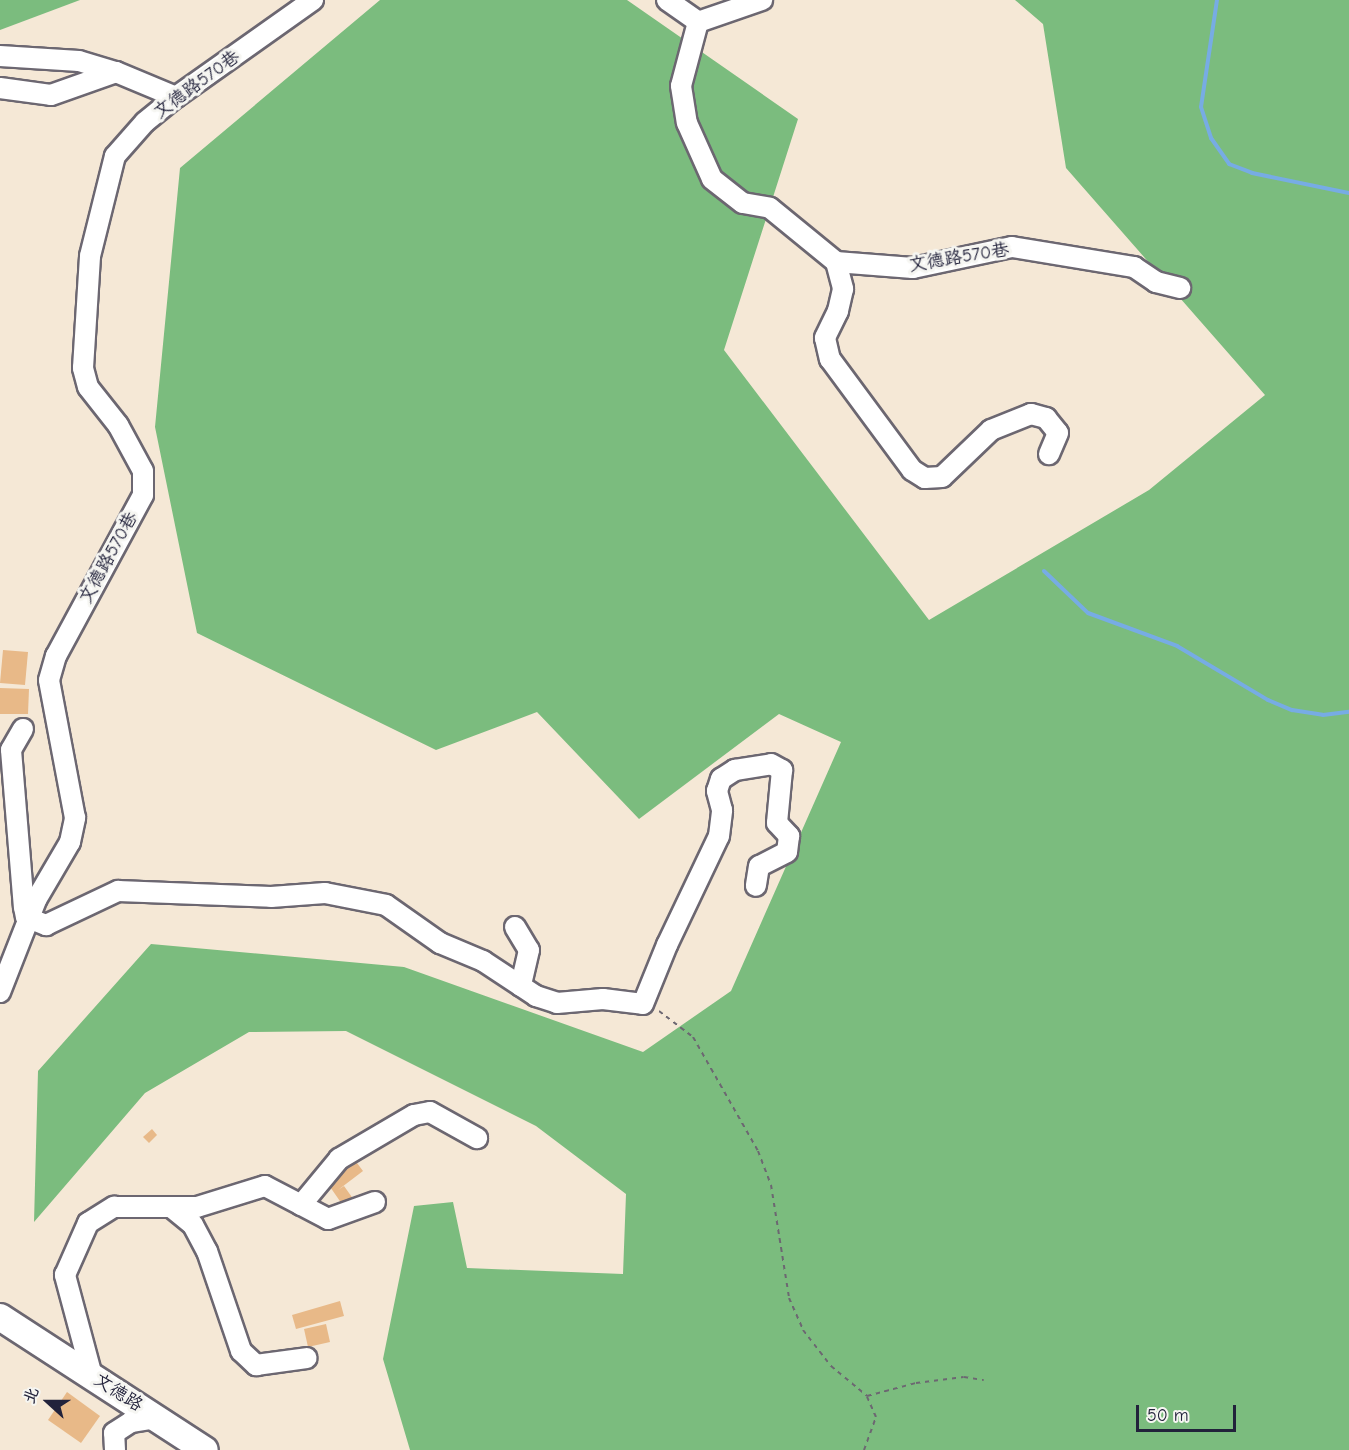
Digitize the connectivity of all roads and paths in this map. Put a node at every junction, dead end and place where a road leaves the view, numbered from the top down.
1 (299, 0) edge
2 (313, 0) edge
3 (667, 0) edge
4 (762, 0) edge
5 (286, 21) junction
6 (698, 22) junction
7 (0, 56) edge
8 (116, 72) junction
9 (0, 88) edge
10 (176, 97) junction
11 (836, 262) junction
12 (1180, 288) dead end
13 (1049, 454) dead end
14 (22, 729) dead end
15 (756, 886) dead end
16 (30, 919) junction
17 (515, 927) dead end
18 (521, 986) junction
19 (0, 992) edge
20 (643, 1004) junction
21 (477, 1138) dead end
22 (375, 1202) dead end
23 (301, 1205) junction
24 (171, 1207) junction
25 (0, 1317) edge
26 (307, 1358) dead end
27 (92, 1376) junction
28 (984, 1380) dead end
29 (867, 1396) junction
30 (156, 1418) junction
31 (115, 1450) edge
32 (205, 1450) edge
33 (864, 1450) edge

1 - 5 lane
2 - 5 lane, 文德路570巷
3 - 6 lane
4 - 6 lane
5 - 10 lane, 文德路570巷
6 - 11 lane
7 - 8 lane
8 - 9 lane
8 - 10 lane
10 - 16 lane, 文德路570巷
11 - 12 lane, 文德路570巷
11 - 13 lane
14 - 16 lane
15 - 20 lane
16 - 18 lane
16 - 19 lane, 文德路570巷
17 - 18 lane
18 - 20 lane
20 - 29 path
21 - 23 lane
22 - 23 lane
23 - 24 lane
24 - 26 lane
24 - 27 lane
25 - 27 main road, 文德路
27 - 30 main road, 文德路
28 - 29 path
29 - 33 path
30 - 31 lane
30 - 32 main road, 文德路

